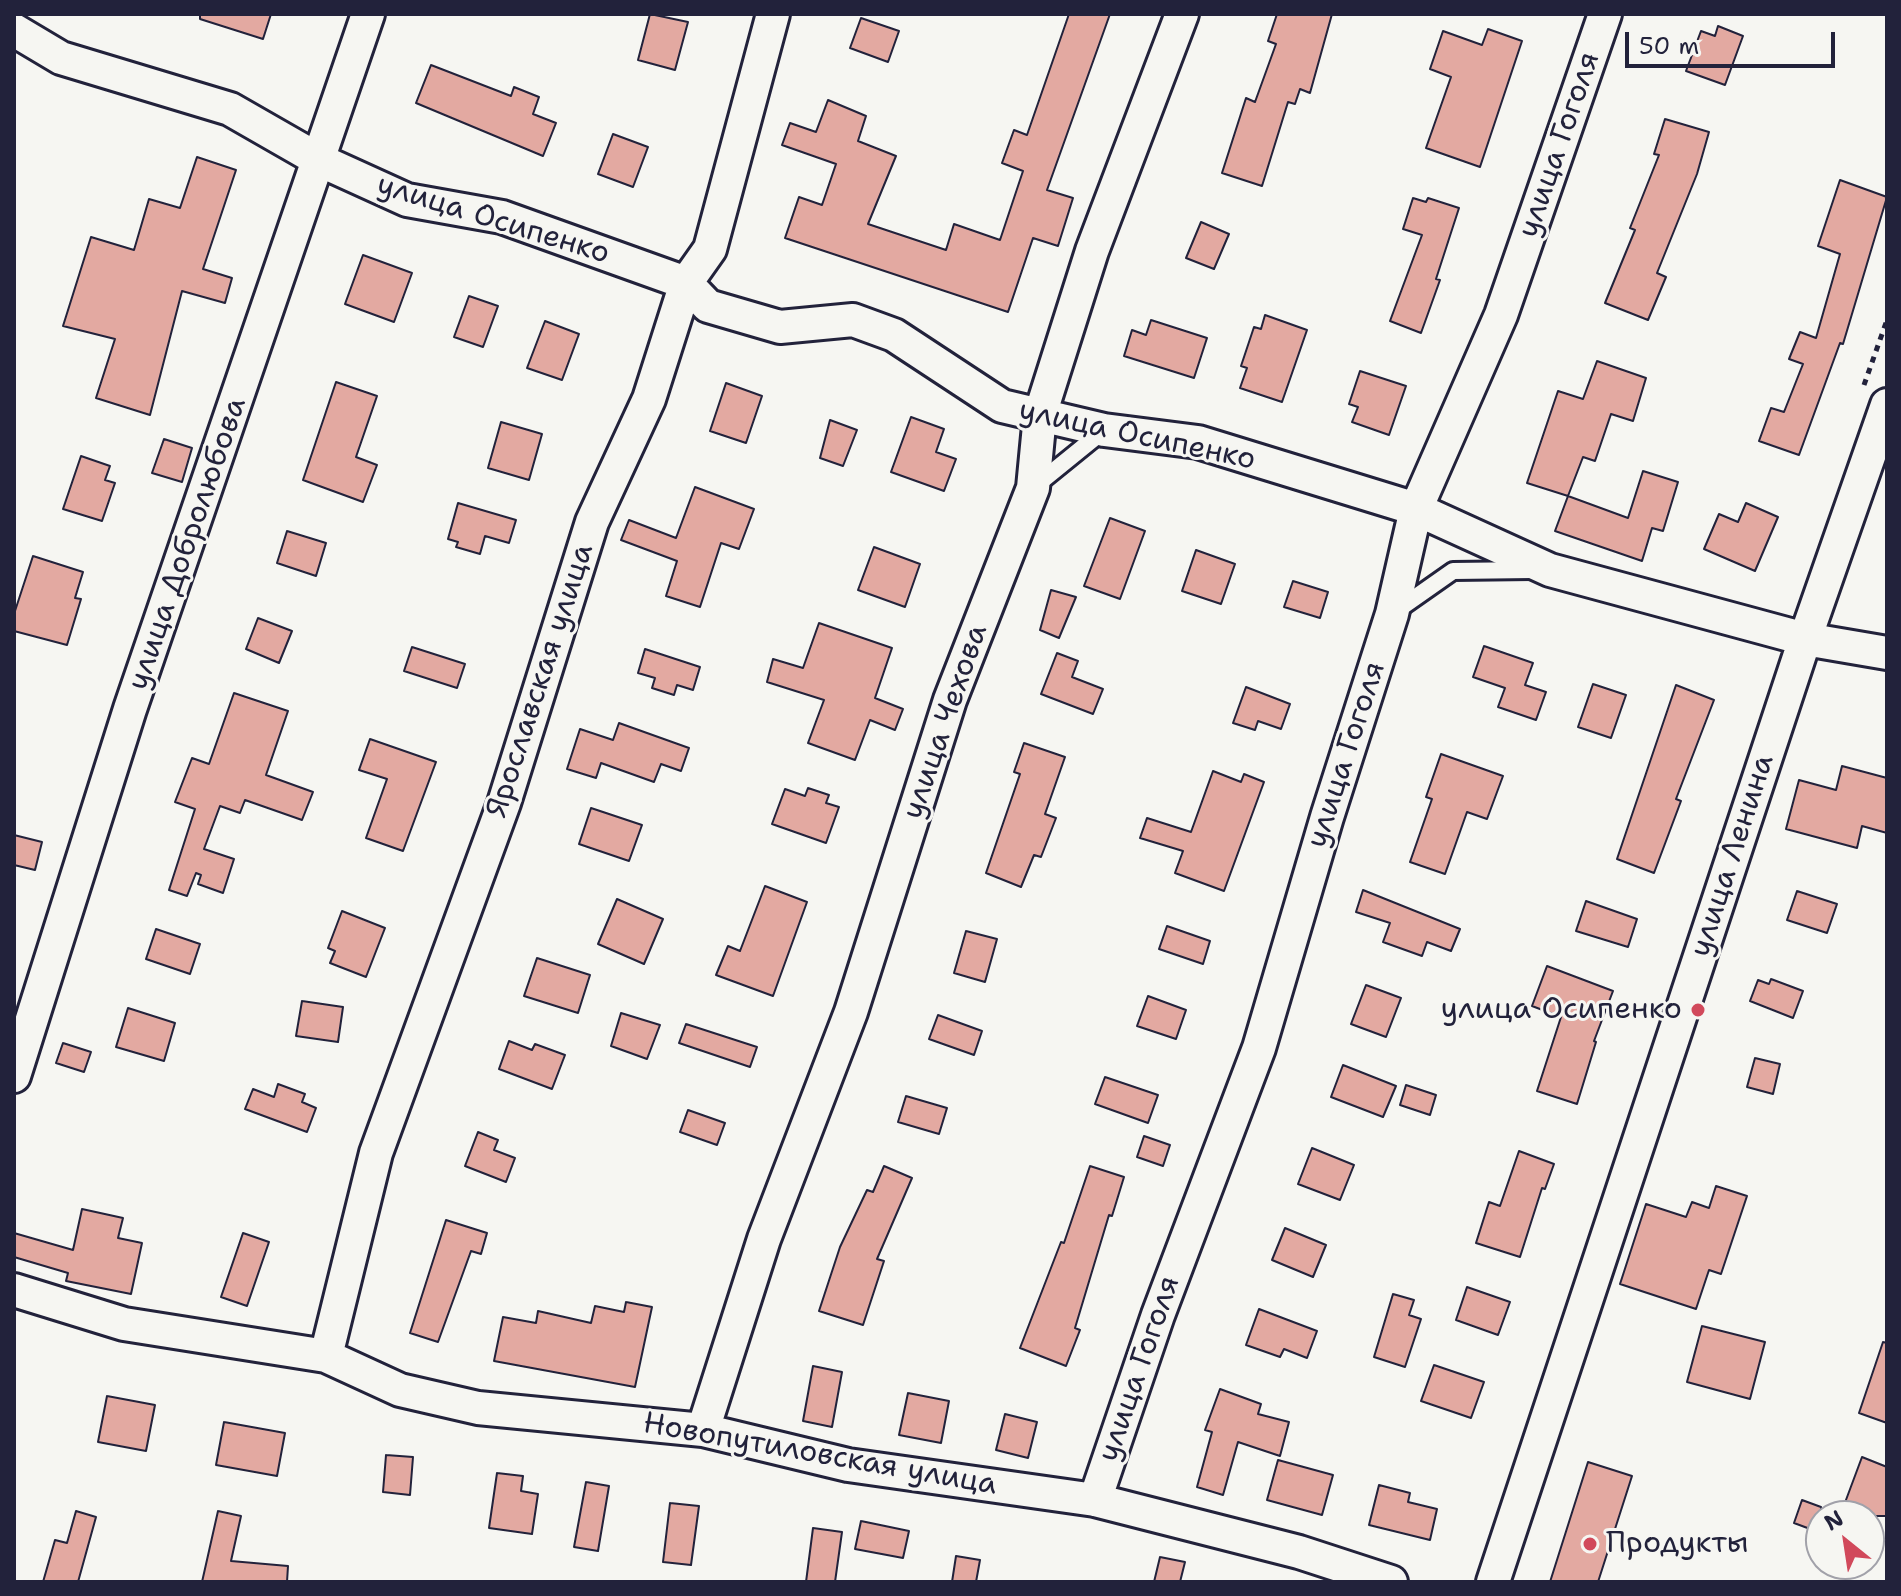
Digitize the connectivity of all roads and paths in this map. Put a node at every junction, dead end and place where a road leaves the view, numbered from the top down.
1 (368, 14) edge
2 (773, 14) edge
3 (1182, 14) edge
4 (1605, 14) edge
5 (14, 30) edge
6 (319, 160) junction
7 (686, 283) junction
8 (1887, 405) edge
9 (1040, 415) junction
10 (1104, 430) junction
11 (1033, 488) junction
12 (1416, 509) junction
13 (1550, 570) junction
14 (1392, 614) junction
15 (1805, 639) junction
16 (1887, 653) edge
17 (14, 1076) edge
18 (14, 1290) edge
19 (326, 1356) junction
20 (703, 1430) junction
21 (1095, 1500) junction
22 (1391, 1582) edge
23 (1493, 1582) edge

1 - 6 street, улица Добролюбова
2 - 7 street, Ярославская улица
3 - 9 street, улица Чехова
4 - 12 street, улица Гоголя
5 - 6 street, улица Осипенко
6 - 7 street, улица Осипенко
6 - 17 street, улица Добролюбова
7 - 9 street, улица Осипенко
7 - 19 street, Ярославская улица
8 - 15 street, улица Ленина
9 - 10 street, улица Осипенко
9 - 11 street, улица Чехова
10 - 11 lane
10 - 12 street, улица Осипенко
11 - 20 street, улица Чехова
12 - 13 street, улица Осипенко
12 - 14 street, улица Гоголя
13 - 14 lane
13 - 15 street, улица Осипенко
14 - 21 street, улица Гоголя
15 - 16 street, улица Осипенко
15 - 23 street, улица Ленина
18 - 19 street, Новопутиловская улица
19 - 20 street, Новопутиловская улица
20 - 21 street, Новопутиловская улица
21 - 22 street, Новопутиловская улица

